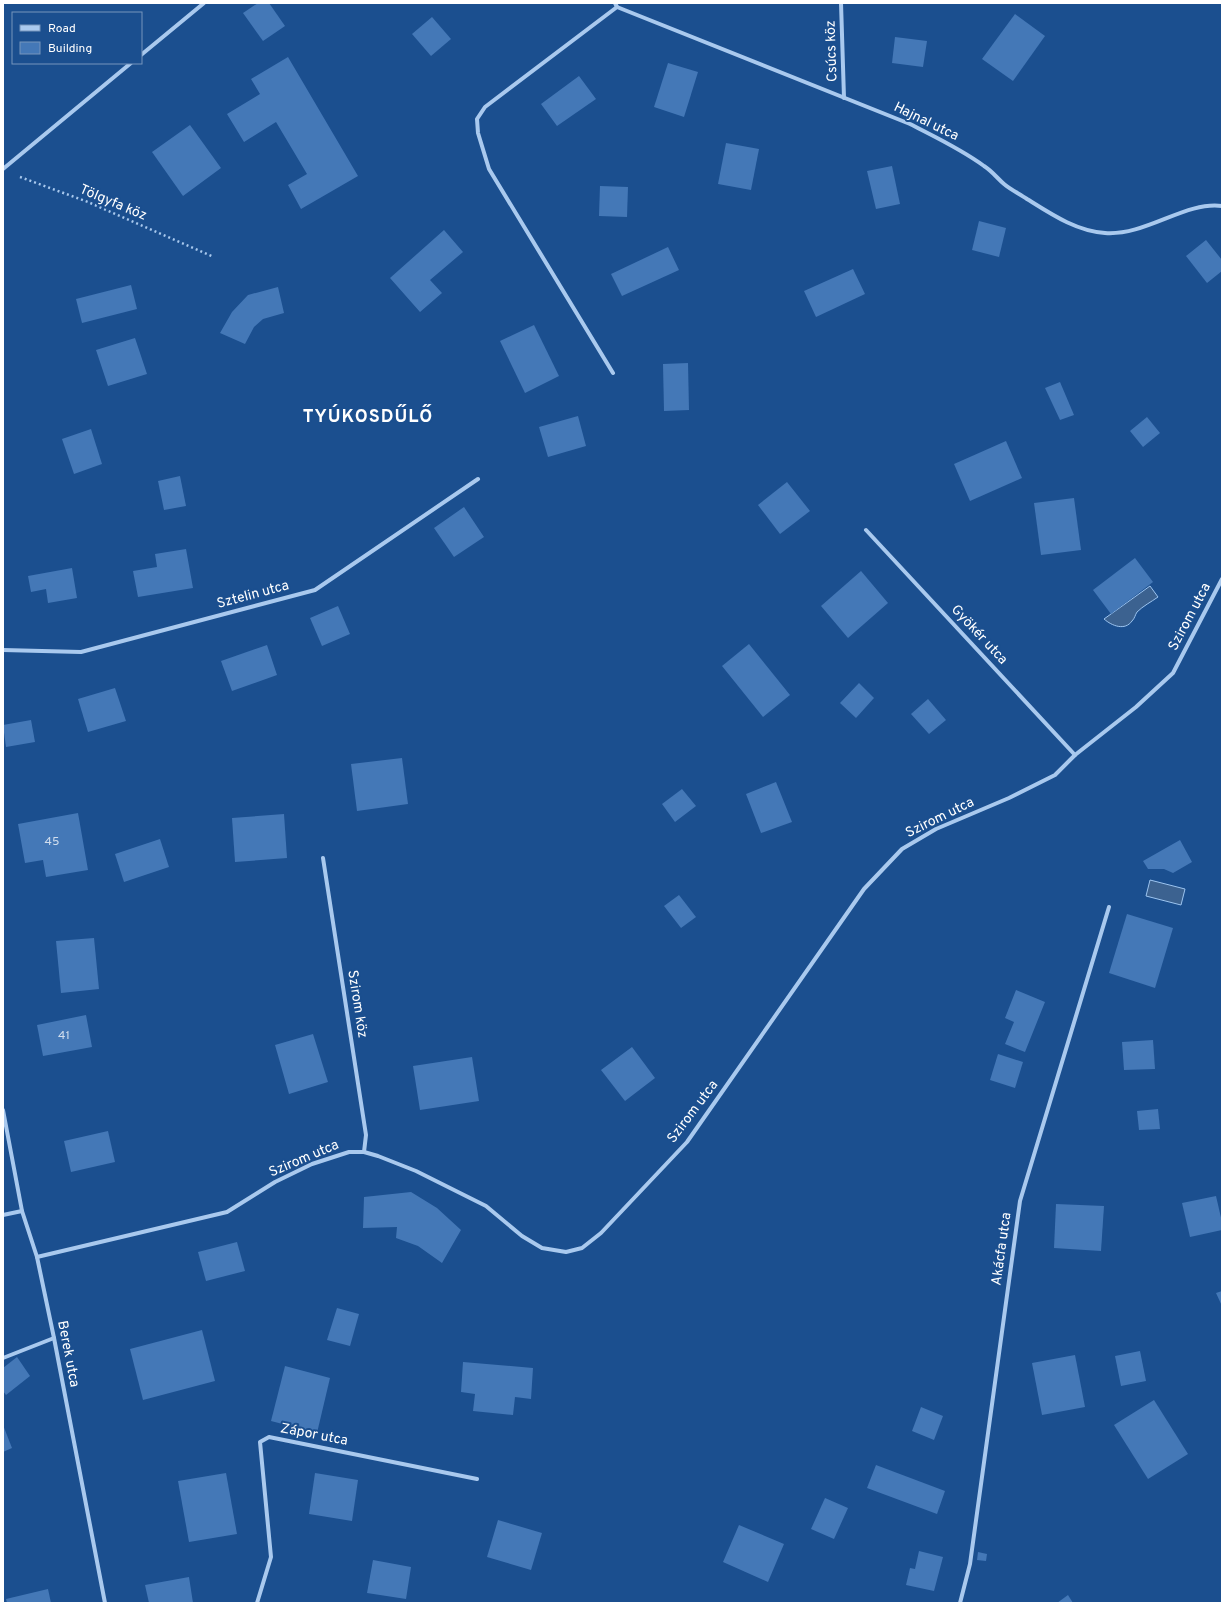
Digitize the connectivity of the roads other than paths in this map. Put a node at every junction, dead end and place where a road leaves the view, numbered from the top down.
1 (204, 3) edge
2 (841, 3) edge
3 (616, 5) edge
4 (142, 54) edge
5 (130, 64) edge
6 (844, 98) junction
7 (3, 169) edge
8 (1222, 206) edge
9 (613, 373) dead end
10 (478, 479) dead end
11 (866, 530) dead end
12 (1222, 579) edge
13 (3, 650) edge
14 (1075, 755) junction
15 (323, 858) dead end
16 (1109, 907) dead end
17 (3, 1110) edge
18 (364, 1152) junction
19 (22, 1211) junction
20 (3, 1215) edge
21 (37, 1257) junction
22 (54, 1338) junction
23 (3, 1358) edge
24 (477, 1478) dead end
25 (105, 1603) edge
26 (257, 1603) edge
27 (960, 1603) edge

1 - 4 street
2 - 6 street, Csúcs köz
3 - 6 street, Hajnal utca
3 - 9 street
5 - 7 street
6 - 8 street, Hajnal utca
10 - 13 street, Sztelin utca
11 - 14 street, Gyökér utca
12 - 14 street, Szirom utca
14 - 18 street, Szirom utca
15 - 18 street, Szirom köz
16 - 27 street, Akácfa utca
17 - 19 street, Berek utca
18 - 21 street, Szirom utca
19 - 20 street
19 - 21 street, Berek utca
21 - 22 street, Berek utca
22 - 23 street
22 - 25 street, Berek utca
24 - 26 street, Zápor utca

